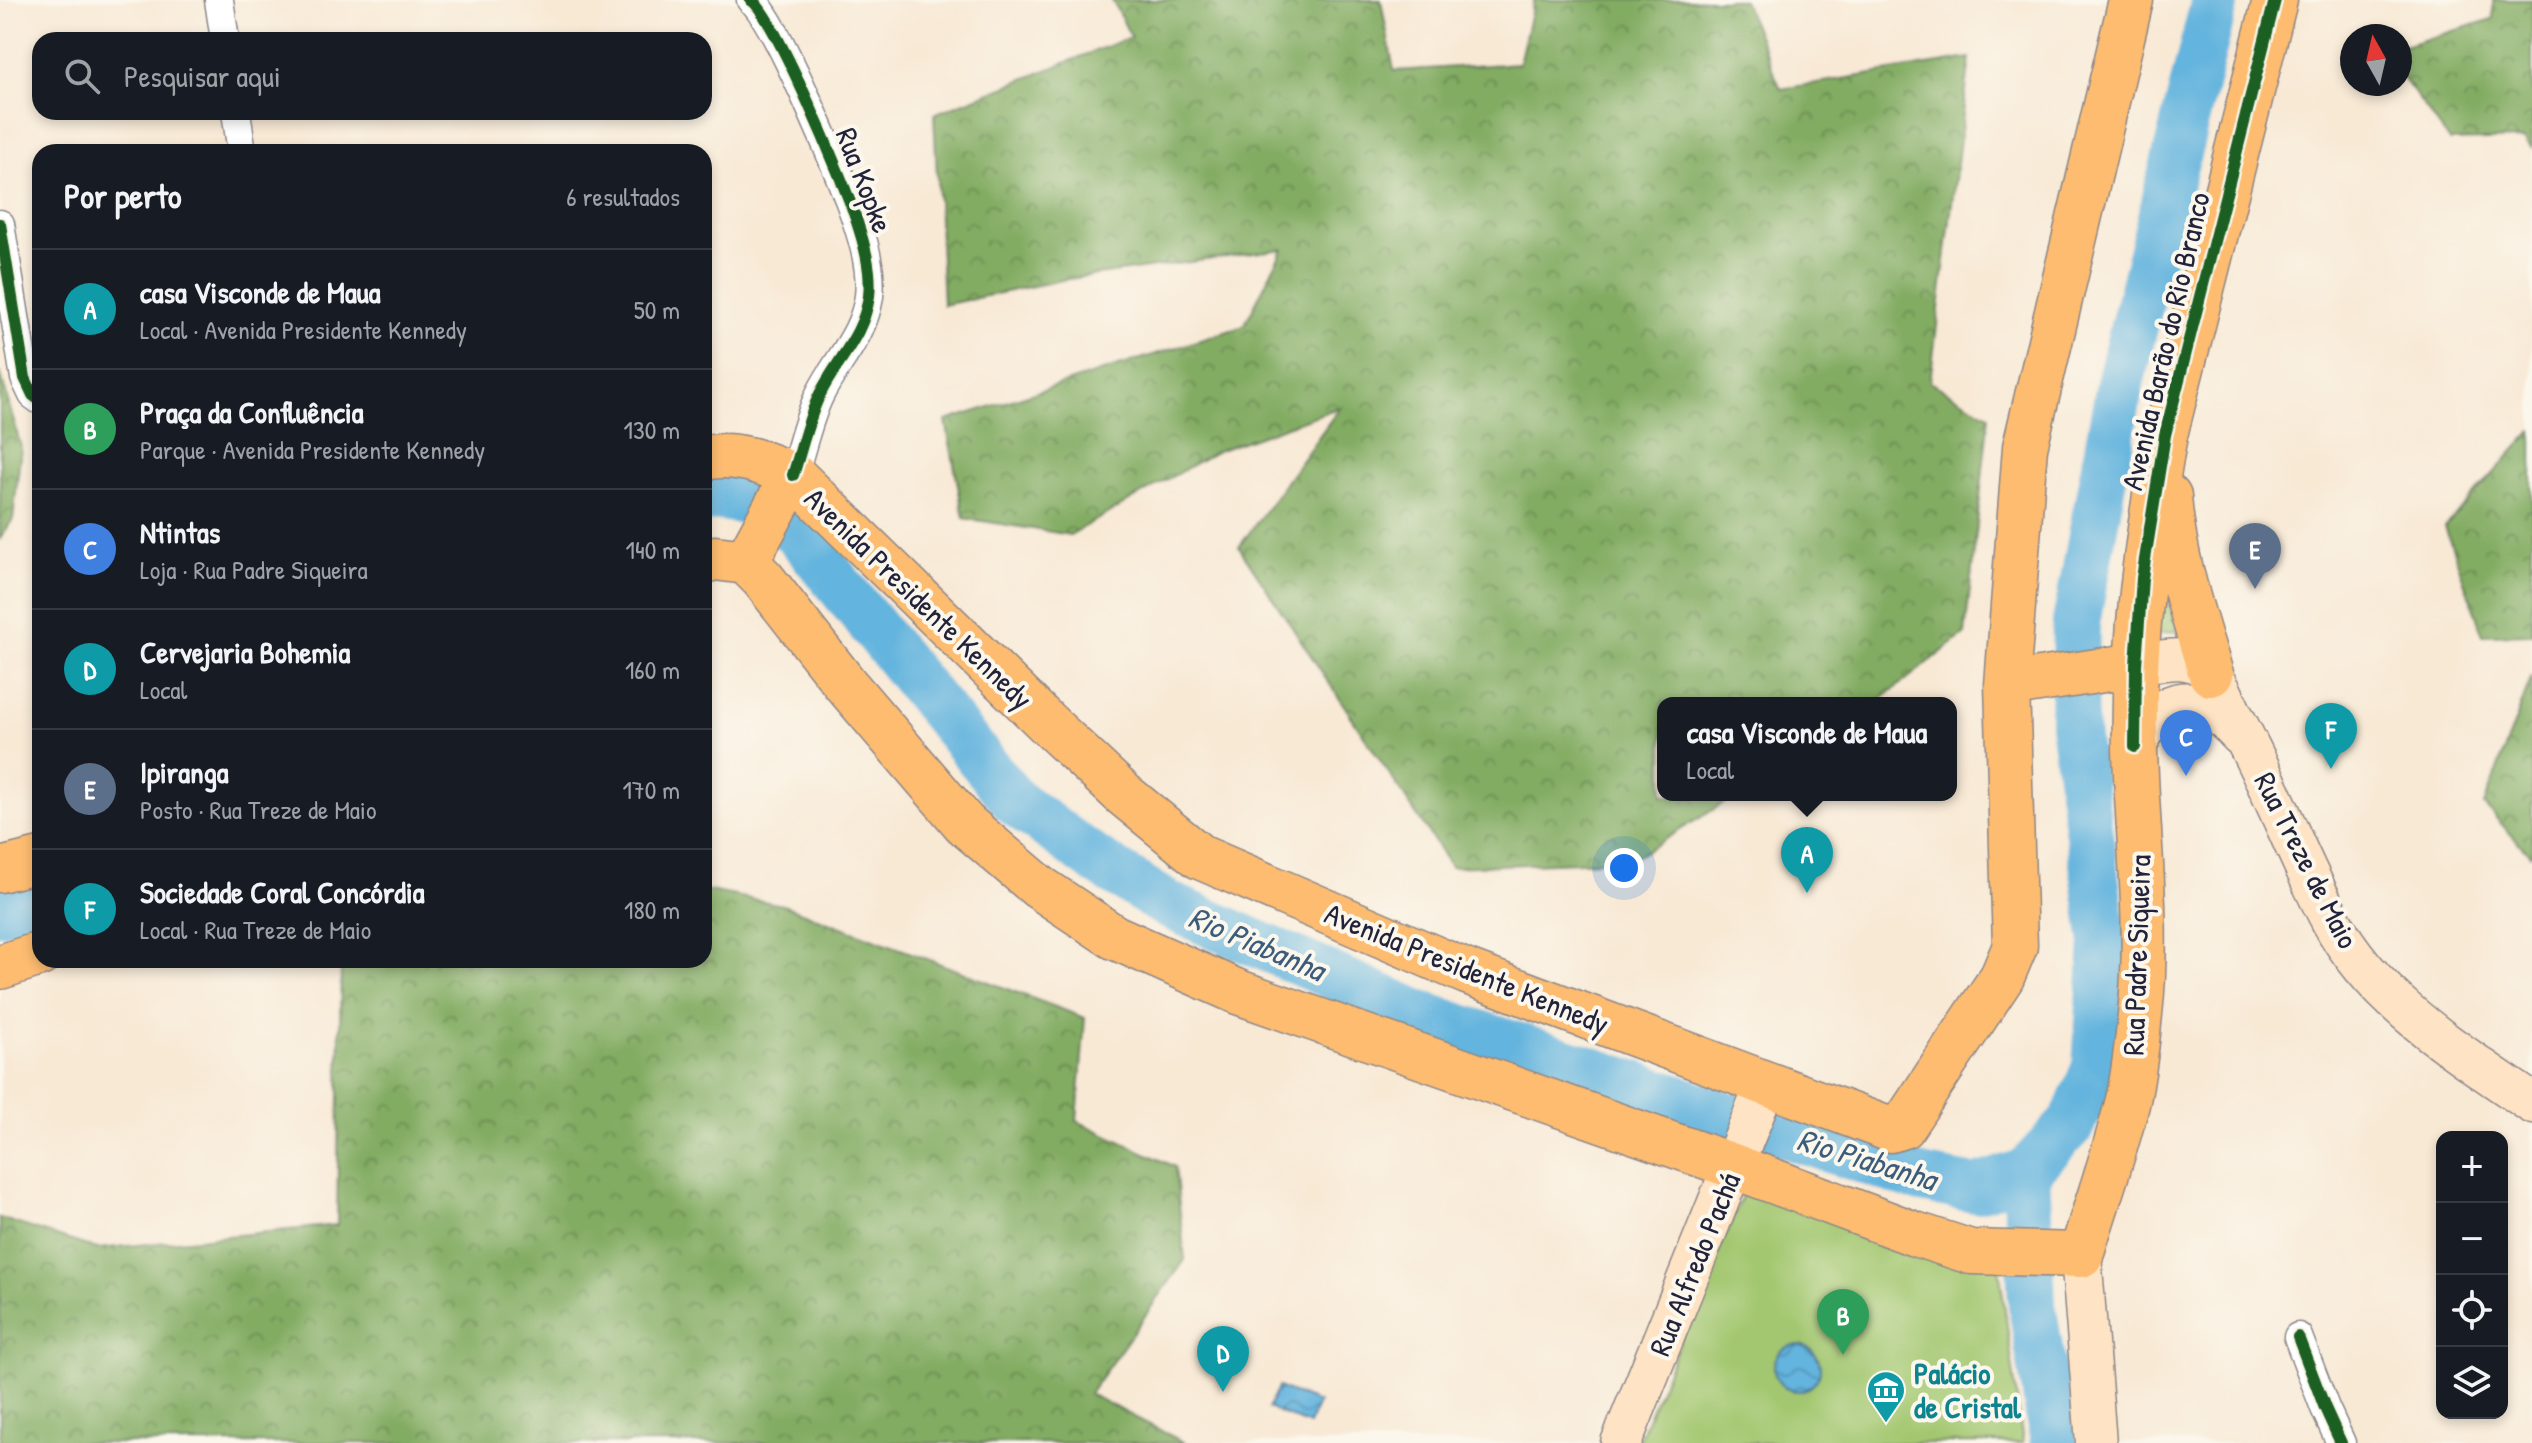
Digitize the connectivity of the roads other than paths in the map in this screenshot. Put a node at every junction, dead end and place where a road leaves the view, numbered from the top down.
1 (219, 0) edge
2 (751, 0) edge
3 (2131, 0) edge
4 (2275, 0) edge
5 (224, 32) edge
6 (237, 120) edge
7 (241, 144) edge
8 (0, 224) edge
9 (32, 393) edge
10 (2165, 435) junction
11 (712, 456) edge
12 (793, 475) junction
13 (725, 561) edge
14 (2136, 665) junction
15 (2211, 674) junction
16 (2007, 685) junction
17 (2249, 744) junction
18 (2135, 747) junction
19 (32, 862) edge
20 (0, 870) edge
21 (32, 957) edge
22 (0, 967) edge
23 (1764, 1089) junction
24 (2532, 1103) edge
25 (1736, 1159) junction
26 (2069, 1255) junction
27 (2298, 1337) dead end
28 (1621, 1443) edge
29 (2096, 1443) edge
30 (2341, 1443) edge

1 - 5 street
2 - 12 street, Rua Kopke
3 - 16 main road
4 - 10 main road, Avenida Barão do Rio Branco
6 - 7 street
8 - 9 street
10 - 14 main road, Avenida Barão do Rio Branco
10 - 15 main road
11 - 12 main road, Avenida Presidente Kennedy
12 - 13 main road
12 - 23 main road, Avenida Presidente Kennedy
13 - 25 main road
14 - 15 main road
14 - 16 main road
14 - 18 main road, Avenida Barão do Rio Branco
15 - 17 main road, Rua Treze de Maio
16 - 23 main road, Avenida Presidente Kennedy
17 - 18 main road
17 - 24 main road, Rua Treze de Maio
18 - 26 main road, Rua Padre Siqueira
19 - 20 main road
21 - 22 main road
23 - 25 main road, Rua Alfredo Pachá
25 - 26 main road
25 - 28 main road, Rua Alfredo Pachá
26 - 29 main road, Rua Padre Siqueira
27 - 30 street

